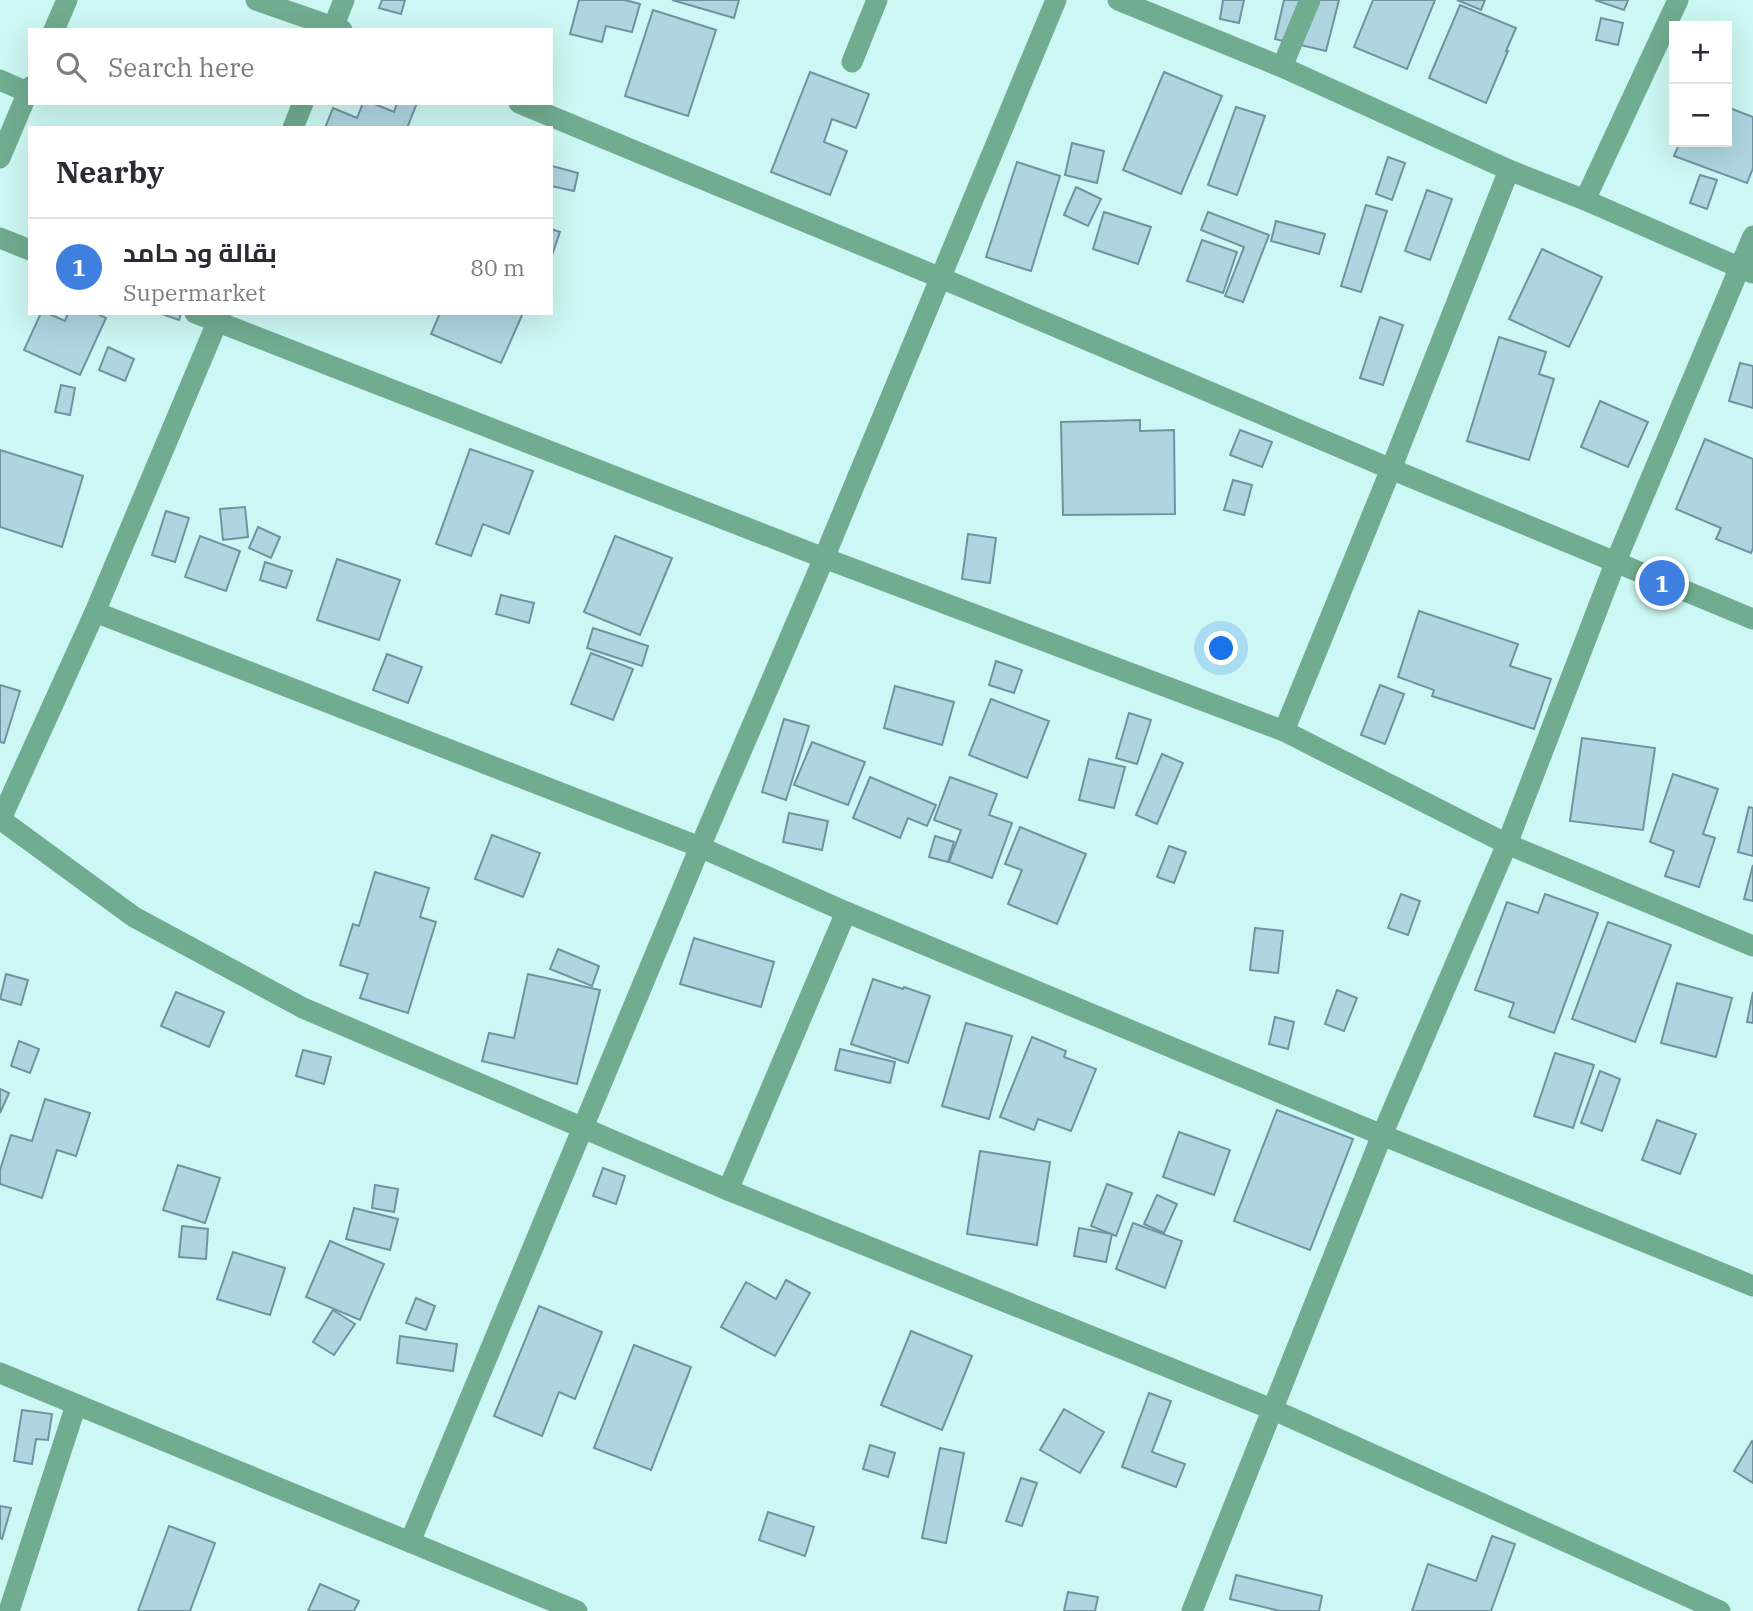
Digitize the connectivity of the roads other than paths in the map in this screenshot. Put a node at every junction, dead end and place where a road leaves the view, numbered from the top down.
1 (67, 0) edge
2 (256, 0) edge
3 (344, 0) edge
4 (877, 0) edge
5 (1056, 0) edge
6 (1118, 0) edge
7 (1310, 0) edge
8 (1678, 0) edge
9 (55, 28) edge
10 (333, 28) edge
11 (336, 28) edge
12 (852, 62) dead end
13 (1282, 67) junction
14 (0, 80) edge
15 (28, 90) edge
16 (28, 92) edge
17 (302, 105) edge
18 (524, 105) edge
19 (294, 126) edge
20 (0, 158) edge
21 (1509, 170) junction
22 (1585, 200) junction
23 (1753, 236) edge
24 (0, 238) edge
25 (28, 249) edge
26 (1746, 271) edge
27 (940, 278) junction
28 (219, 317) edge
29 (1391, 469) junction
30 (824, 558) junction
31 (1616, 561) junction
32 (95, 612) junction
33 (1753, 619) edge
34 (1284, 731) junction
35 (0, 820) edge
36 (1507, 844) junction
37 (700, 847) junction
38 (846, 912) junction
39 (1753, 946) edge
40 (582, 1128) junction
41 (1382, 1135) junction
42 (728, 1190) junction
43 (1753, 1286) edge
44 (0, 1373) edge
45 (76, 1405) junction
46 (1274, 1410) junction
47 (410, 1542) junction
48 (9, 1611) edge
49 (577, 1611) edge
50 (1192, 1611) edge
51 (1720, 1611) edge

1 - 9 street
2 - 10 street
3 - 11 street
4 - 12 street
5 - 27 street
6 - 13 street
7 - 13 street
8 - 22 street
13 - 21 street
14 - 15 street
16 - 20 street
17 - 19 street
18 - 27 street
21 - 22 street
21 - 29 street
22 - 26 street
23 - 26 street
24 - 25 street
26 - 31 street
27 - 29 street
27 - 30 street
28 - 30 street
28 - 32 street
29 - 31 street
29 - 34 street
30 - 34 street
30 - 37 street
31 - 33 street
31 - 36 street
32 - 35 street
32 - 37 street
34 - 36 street
35 - 40 street
36 - 39 street
36 - 41 street
37 - 38 street
37 - 40 street
38 - 41 street
38 - 42 street
40 - 42 street
40 - 47 street
41 - 43 street
41 - 46 street
42 - 46 street
44 - 45 street
45 - 47 street
45 - 48 street
46 - 50 street
46 - 51 street
47 - 49 street

